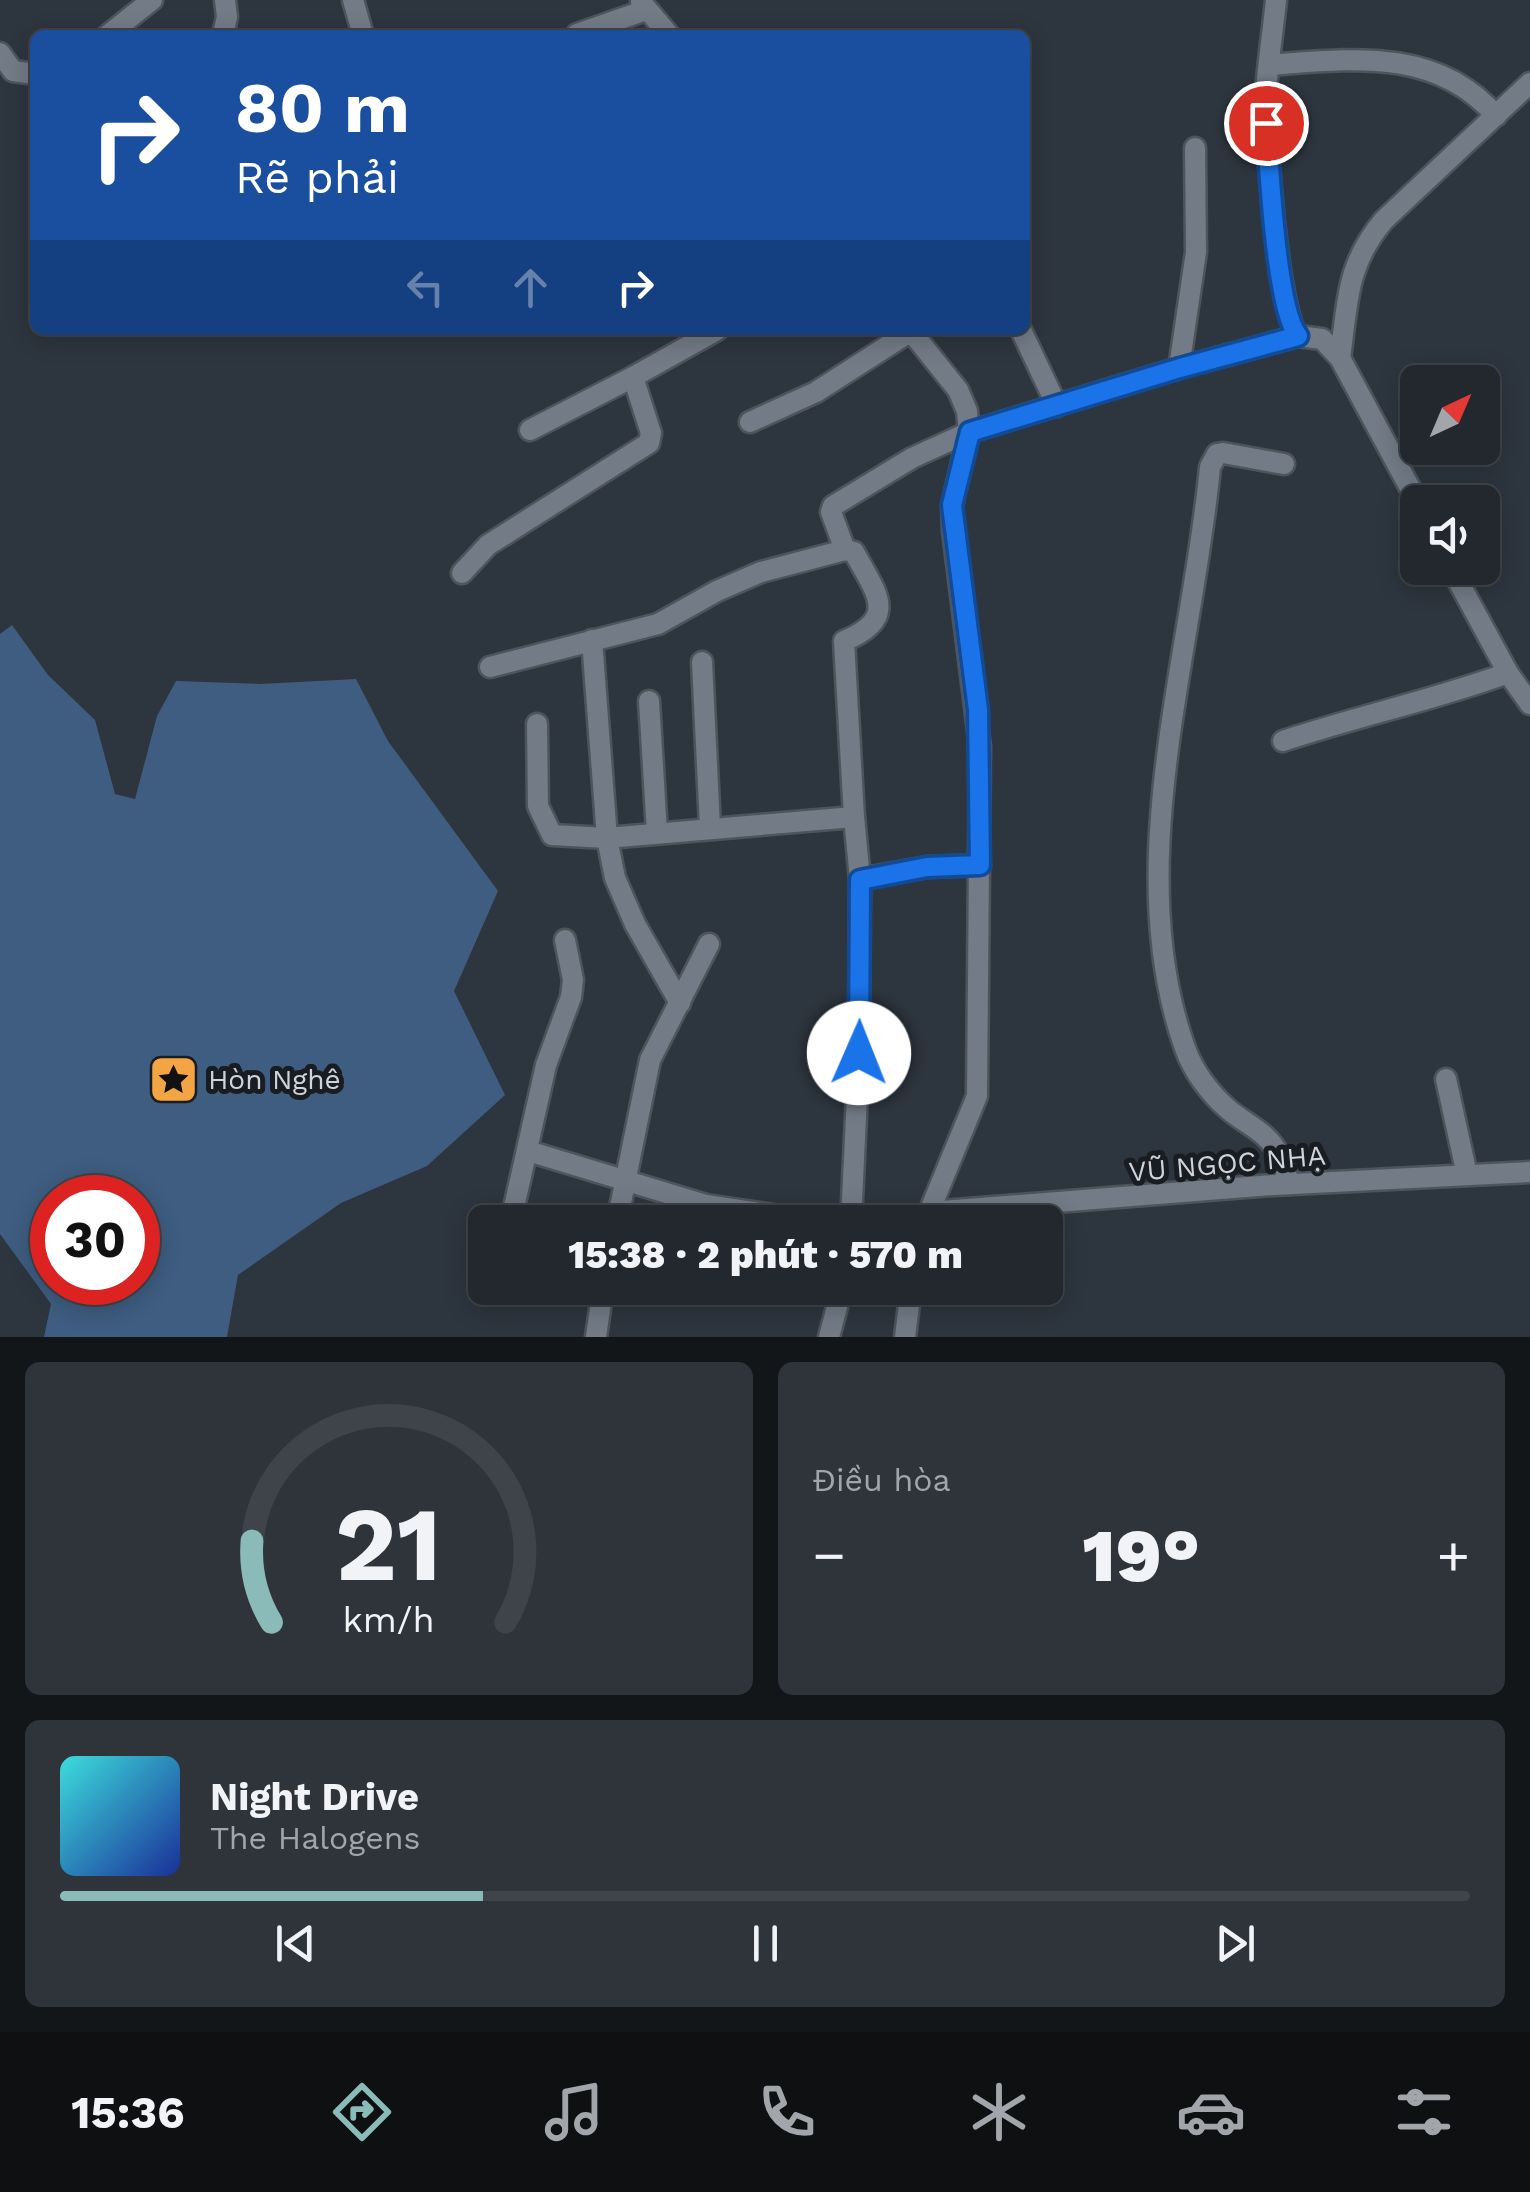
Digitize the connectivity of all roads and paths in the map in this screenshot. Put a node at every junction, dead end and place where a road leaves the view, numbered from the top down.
1 (152, 0) edge
2 (225, 0) edge
3 (353, 0) edge
4 (1276, 0) edge
5 (643, 5) edge
6 (114, 30) edge
7 (224, 30) edge
8 (362, 30) edge
9 (586, 30) edge
10 (665, 30) edge
11 (0, 54) edge
12 (1269, 65) junction
13 (30, 74) edge
14 (1530, 83) edge
15 (1496, 116) junction
16 (1195, 148) dead end
17 (708, 335) edge
18 (903, 335) edge
19 (915, 335) edge
20 (1024, 335) edge
21 (1298, 336) junction
22 (1340, 358) junction
23 (1180, 368) junction
24 (633, 377) junction
25 (1057, 406) junction
26 (750, 422) dead end
27 (530, 430) dead end
28 (970, 432) junction
29 (1284, 464) dead end
30 (1408, 485) edge
31 (845, 550) junction
32 (462, 572) dead end
33 (1460, 585) edge
34 (592, 640) junction
35 (702, 662) dead end
36 (490, 667) dead end
37 (1508, 673) junction
38 (649, 700) dead end
39 (1530, 704) edge
40 (537, 724) dead end
41 (1283, 741) dead end
42 (854, 817) junction
43 (710, 827) junction
44 (657, 833) junction
45 (607, 838) junction
46 (980, 865) junction
47 (860, 880) junction
48 (564, 940) dead end
49 (710, 944) dead end
50 (680, 1002) junction
51 (1446, 1079) dead end
52 (528, 1151) junction
53 (1530, 1172) edge
54 (1467, 1175) junction
55 (626, 1182) junction
56 (1289, 1184) junction
57 (515, 1205) edge
58 (621, 1205) edge
59 (706, 1205) edge
60 (852, 1205) edge
61 (932, 1205) edge
62 (1059, 1205) edge
63 (601, 1305) edge
64 (837, 1305) edge
65 (908, 1305) edge
66 (596, 1337) edge
67 (829, 1337) edge
68 (905, 1337) edge

1 - 6 street
2 - 7 street
3 - 8 street
4 - 12 street
5 - 9 street
5 - 10 street
11 - 13 street
12 - 15 street
12 - 21 street
14 - 15 street
15 - 22 street
16 - 23 street
17 - 24 street
18 - 26 street
19 - 28 street
20 - 25 street
21 - 22 street
21 - 23 street
22 - 30 street
23 - 25 street
24 - 27 street
24 - 32 street
25 - 28 street
28 - 31 street
28 - 46 street
29 - 56 street
31 - 34 street
31 - 42 street
33 - 37 street
34 - 36 street
34 - 45 street
35 - 43 street
37 - 39 street
37 - 41 street
38 - 44 street
40 - 45 street
42 - 43 street
42 - 47 street
43 - 44 street
44 - 45 street
45 - 50 street
46 - 47 street
46 - 61 street
47 - 60 street
48 - 52 street
49 - 50 street
50 - 55 street
51 - 54 street
52 - 55 street
52 - 57 street
53 - 54 street, VŨ NGỌC NHẠ
54 - 56 street, VŨ NGỌC NHẠ
55 - 58 street
55 - 59 street
56 - 62 street, VŨ NGỌC NHẠ
63 - 66 street
64 - 67 street
65 - 68 street

